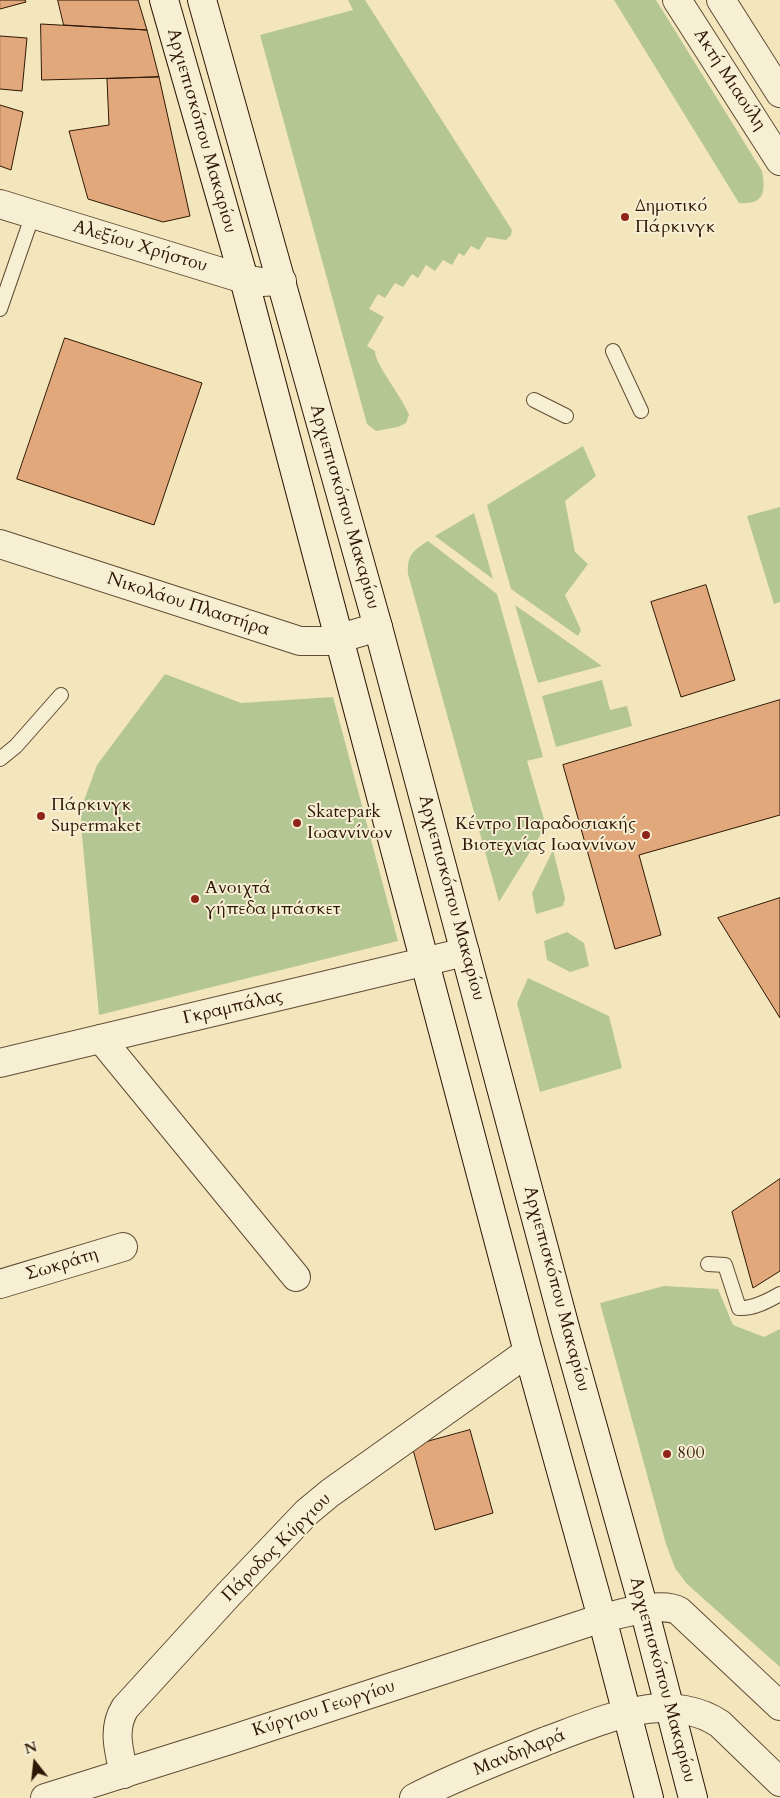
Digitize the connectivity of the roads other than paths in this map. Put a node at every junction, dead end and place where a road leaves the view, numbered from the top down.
1 (164, 0) edge
2 (202, 0) edge
3 (678, 0) edge
4 (721, 0) edge
5 (780, 93) edge
6 (780, 160) edge
7 (0, 204) edge
8 (34, 214) junction
9 (244, 279) junction
10 (282, 281) junction
11 (0, 309) edge
12 (612, 350) dead end
13 (534, 400) dead end
14 (641, 411) dead end
15 (566, 416) dead end
16 (0, 544) edge
17 (378, 628) junction
18 (339, 639) junction
19 (61, 695) dead end
20 (0, 759) edge
21 (465, 952) junction
22 (426, 962) junction
23 (101, 1039) junction
24 (0, 1063) edge
25 (123, 1247) dead end
26 (708, 1264) dead end
27 (296, 1277) dead end
28 (0, 1284) edge
29 (780, 1294) edge
30 (528, 1352) junction
31 (644, 1609) junction
32 (602, 1618) junction
33 (780, 1706) edge
34 (669, 1708) junction
35 (628, 1713) junction
36 (124, 1774) junction
37 (780, 1782) edge
38 (645, 1797) edge
39 (45, 1798) edge
40 (414, 1798) edge
41 (693, 1798) edge

1 - 9 street, Αρχιεπισκόπου Μακαρίου
2 - 10 street, Αρχιεπισκόπου Μακαρίου
3 - 6 street, Ακτή Μιαούλη
4 - 5 street, Ακτή Μιαούλη
7 - 8 street, Αλεξίου Χρήστου
8 - 9 street, Αλεξίου Χρήστου
8 - 11 lane
9 - 10 street, Αλεξίου Χρήστου
9 - 18 street, Αρχιεπισκόπου Μακαρίου
10 - 17 street, Αρχιεπισκόπου Μακαρίου
12 - 14 lane
13 - 15 lane
16 - 18 street, Νικολάου Πλαστήρα
17 - 18 street, Νικολάου Πλαστήρα
17 - 21 street, Αρχιεπισκόπου Μακαρίου
18 - 22 street, Αρχιεπισκόπου Μακαρίου
19 - 20 lane
21 - 22 street, Γκραμπάλας
21 - 31 street, Αρχιεπισκόπου Μακαρίου
22 - 23 street, Γκραμπάλας
22 - 30 street, Αρχιεπισκόπου Μακαρίου
23 - 24 street, Γκραμπάλας
23 - 27 street
25 - 28 street, Σωκράτη
26 - 29 lane
30 - 32 street, Αρχιεπισκόπου Μακαρίου
30 - 36 street, Πάροδος Κύργιου
31 - 32 street, Κύργιου Γεωργίου
31 - 33 street, Κύργιου Γεωργίου
31 - 34 street, Αρχιεπισκόπου Μακαρίου
32 - 35 street, Αρχιεπισκόπου Μακαρίου
32 - 36 street, Κύργιου Γεωργίου
34 - 35 street, Μανδηλαρά
34 - 37 street, Μανδηλαρά
34 - 41 street, Αρχιεπισκόπου Μακαρίου
35 - 38 street, Αρχιεπισκόπου Μακαρίου
35 - 40 street, Μανδηλαρά
36 - 39 street, Κύργιου Γεωργίου

